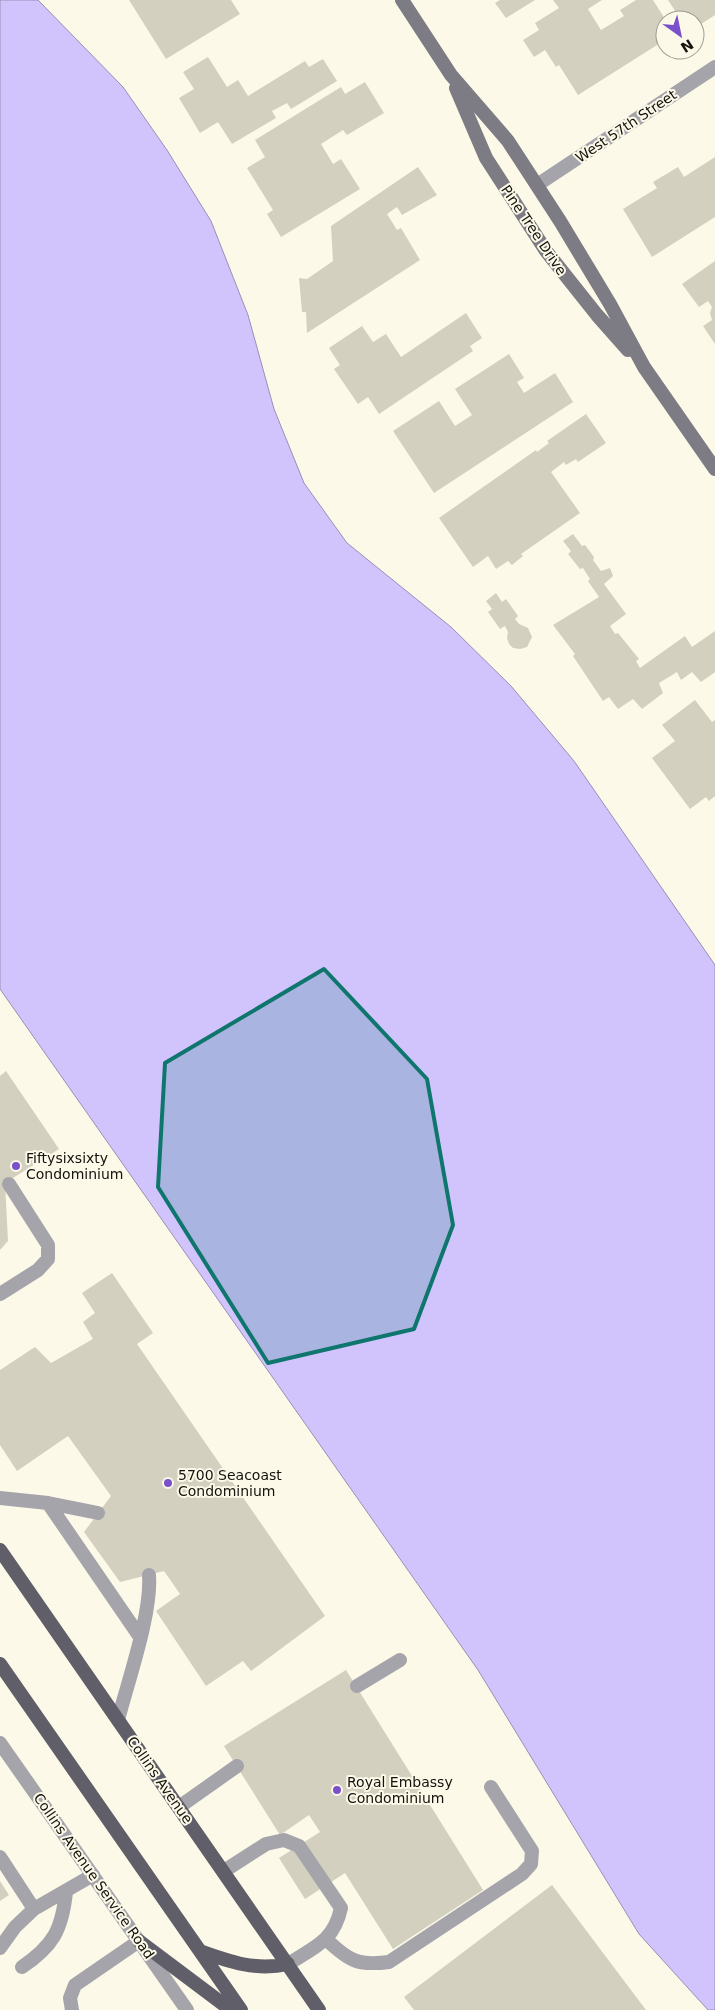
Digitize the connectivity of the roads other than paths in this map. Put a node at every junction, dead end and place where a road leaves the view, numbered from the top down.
1 (402, 0) edge
2 (715, 67) edge
3 (450, 76) junction
4 (537, 185) junction
5 (644, 367) junction
6 (715, 469) edge
7 (9, 1184) dead end
8 (0, 1294) edge
9 (0, 1498) edge
10 (48, 1503) junction
11 (98, 1514) dead end
12 (0, 1550) edge
13 (148, 1575) dead end
14 (140, 1637) junction
15 (400, 1660) dead end
16 (0, 1664) edge
17 (357, 1686) dead end
18 (118, 1720) junction
19 (0, 1743) edge
20 (237, 1766) dead end
21 (491, 1787) dead end
22 (179, 1806) junction
23 (0, 1857) edge
24 (224, 1871) junction
25 (93, 1875) junction
26 (66, 1892) junction
27 (34, 1909) junction
28 (327, 1940) junction
29 (139, 1941) junction
30 (0, 1948) edge
31 (200, 1951) junction
32 (288, 1964) junction
33 (22, 1967) dead end
34 (72, 2010) edge
35 (187, 2010) edge
36 (231, 2010) edge
37 (241, 2010) edge
38 (319, 2010) edge

1 - 3 main road, Pine Tree Drive
2 - 4 street, West 57th Street
3 - 4 main road, Pine Tree Drive
3 - 5 main road, Pine Tree Drive
4 - 5 main road, Pine Tree Drive
5 - 6 main road, Pine Tree Drive
7 - 8 street
9 - 10 street
10 - 11 street
10 - 14 street
12 - 18 main road, Collins Avenue
13 - 14 street
14 - 18 street
15 - 17 street
16 - 31 main road
18 - 22 main road, Collins Avenue
19 - 25 street, Collins Avenue Service Road
20 - 22 street
21 - 28 street
22 - 24 main road, Collins Avenue
23 - 27 street
24 - 28 street
24 - 32 main road, Collins Avenue
25 - 26 street
25 - 29 street, Collins Avenue Service Road
26 - 27 street
26 - 33 street
27 - 30 street
28 - 32 street
29 - 34 street
29 - 35 street, Collins Avenue Service Road
29 - 36 main road
31 - 32 main road
31 - 37 main road
32 - 38 main road, Collins Avenue

